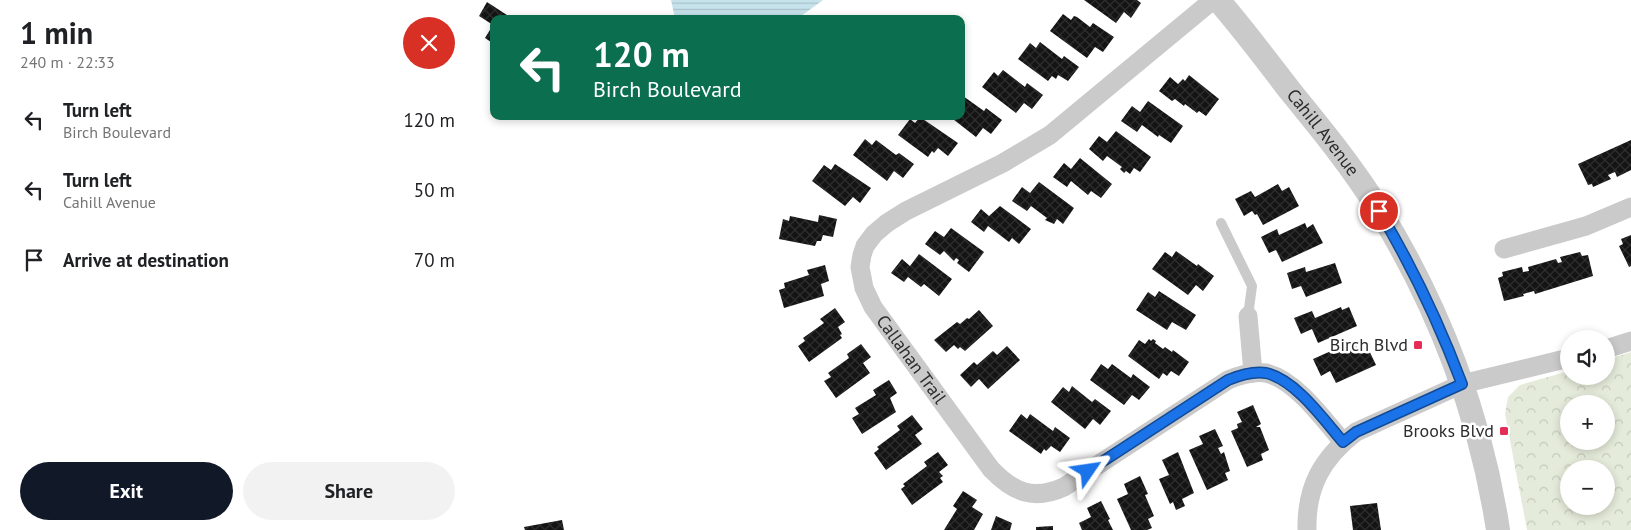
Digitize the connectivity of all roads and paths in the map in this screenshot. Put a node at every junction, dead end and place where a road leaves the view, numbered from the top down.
1 (1213, 0) edge
2 (1219, 0) edge
3 (1631, 207) edge
4 (1221, 223) dead end
5 (1504, 248) dead end
6 (1248, 316) joint
7 (1631, 341) edge
8 (1615, 346) edge
9 (1560, 360) edge
10 (1253, 373) junction
11 (1462, 384) junction
12 (1343, 442) junction
13 (1307, 530) edge
14 (1498, 530) edge

1 - 10 street, Callahan Trail
2 - 11 street, Cahill Avenue
3 - 5 street
4 - 6 lane
6 - 10 street
7 - 8 street
9 - 11 street
10 - 12 street, Callahan Trail
11 - 12 street
11 - 14 street, Cahill Avenue
12 - 13 street

